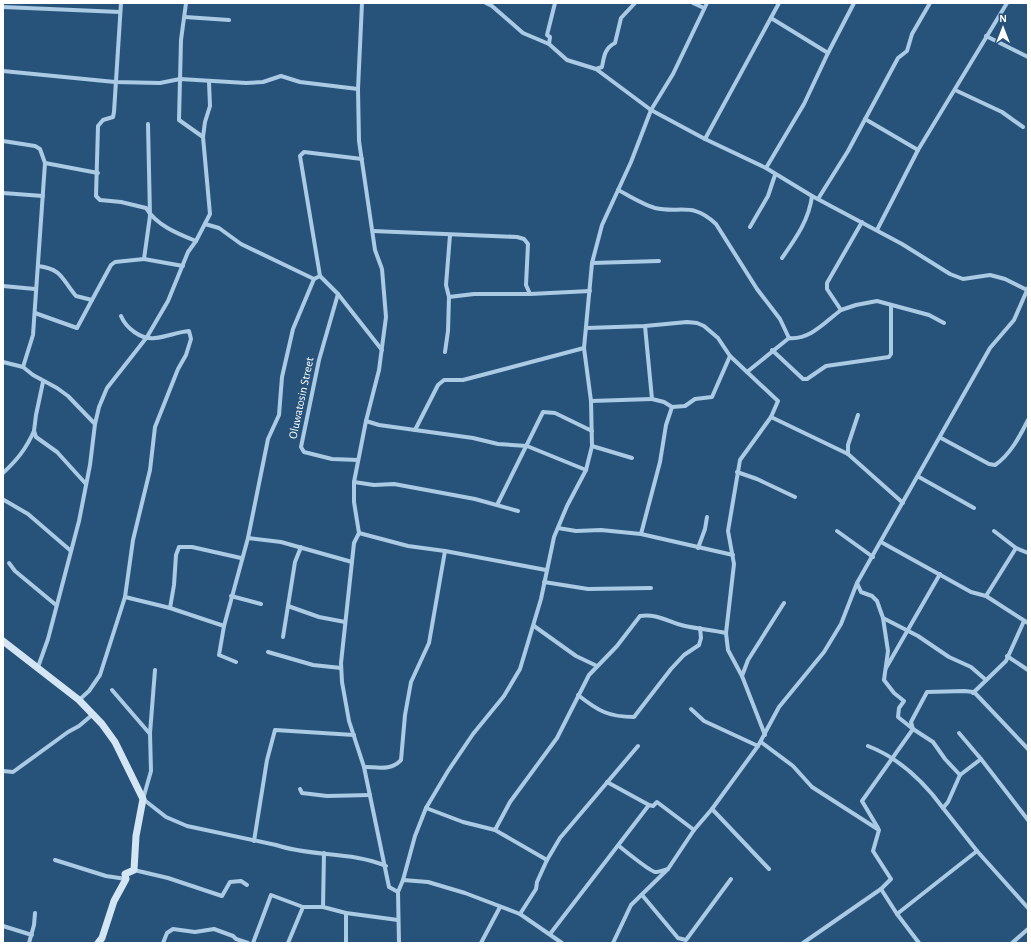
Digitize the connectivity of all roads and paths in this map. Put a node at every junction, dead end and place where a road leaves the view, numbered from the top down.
1 (120, 3) edge
2 (186, 3) edge
3 (362, 3) edge
4 (486, 3) edge
5 (555, 3) edge
6 (635, 3) edge
7 (693, 3) edge
8 (707, 3) edge
9 (780, 3) edge
10 (854, 3) edge
11 (930, 3) edge
12 (1007, 3) edge
13 (492, 4) edge
14 (3, 7) edge
15 (704, 8) junction
16 (120, 12) junction
17 (185, 17) junction
18 (771, 18) junction
19 (229, 20) dead end
20 (986, 36) junction
21 (549, 44) junction
22 (828, 53) junction
23 (1028, 58) edge
24 (596, 69) junction
25 (3, 71) edge
26 (180, 79) junction
27 (115, 82) junction
28 (209, 82) junction
29 (358, 89) junction
30 (954, 90) junction
31 (651, 110) junction
32 (865, 120) junction
33 (148, 124) dead end
34 (1023, 127) dead end
35 (203, 137) junction
36 (705, 139) junction
37 (3, 142) edge
38 (918, 150) junction
39 (362, 159) junction
40 (45, 163) junction
41 (766, 168) junction
42 (98, 173) junction
43 (775, 175) junction
44 (618, 190) junction
45 (3, 193) edge
46 (43, 196) junction
47 (812, 196) junction
48 (818, 199) junction
49 (150, 216) junction
50 (862, 222) junction
51 (205, 224) junction
52 (750, 227) dead end
53 (877, 230) junction
54 (373, 231) junction
55 (450, 235) junction
56 (196, 241) junction
57 (782, 258) dead end
58 (144, 259) junction
59 (659, 261) dead end
60 (592, 263) junction
61 (38, 266) junction
62 (183, 266) junction
63 (320, 276) junction
64 (314, 279) junction
65 (3, 286) edge
66 (35, 289) junction
67 (1028, 289) edge
68 (590, 291) junction
69 (338, 294) junction
70 (530, 294) junction
71 (449, 297) junction
72 (92, 300) junction
73 (891, 305) junction
74 (841, 310) junction
75 (35, 313) junction
76 (121, 316) dead end
77 (944, 323) dead end
78 (645, 326) junction
79 (586, 328) junction
80 (147, 337) junction
81 (789, 338) junction
82 (584, 348) junction
83 (382, 350) junction
84 (772, 350) junction
85 (445, 352) dead end
86 (730, 356) junction
87 (3, 362) edge
88 (23, 367) junction
89 (747, 372) junction
90 (44, 382) junction
91 (652, 399) junction
92 (591, 401) junction
93 (672, 407) junction
94 (858, 415) dead end
95 (771, 417) junction
96 (1028, 420) edge
97 (366, 421) junction
98 (95, 424) junction
99 (415, 430) junction
100 (34, 431) junction
101 (592, 431) junction
102 (940, 438) junction
103 (527, 446) junction
104 (592, 446) junction
105 (848, 454) junction
106 (632, 458) dead end
107 (358, 460) junction
108 (586, 470) junction
109 (737, 472) junction
110 (3, 473) edge
111 (919, 477) junction
112 (354, 482) junction
113 (86, 484) junction
114 (795, 497) dead end
115 (4, 500) dead end
116 (903, 503) junction
117 (497, 504) junction
118 (974, 508) dead end
119 (518, 511) dead end
120 (707, 517) dead end
121 (558, 528) junction
122 (837, 531) dead end
123 (994, 531) dead end
124 (359, 533) junction
125 (641, 534) junction
126 (248, 538) junction
127 (881, 542) junction
128 (301, 547) junction
129 (698, 548) junction
130 (1016, 548) junction
131 (71, 551) junction
132 (445, 551) junction
133 (1028, 554) edge
134 (733, 555) junction
135 (873, 556) junction
136 (241, 558) junction
137 (352, 562) junction
138 (8, 563) dead end
139 (546, 570) junction
140 (940, 574) junction
141 (544, 582) junction
142 (857, 583) junction
143 (651, 588) dead end
144 (231, 596) junction
145 (986, 596) junction
146 (125, 597) junction
147 (784, 603) dead end
148 (261, 604) dead end
149 (56, 605) junction
150 (288, 606) junction
151 (170, 608) junction
152 (883, 618) junction
153 (346, 622) junction
154 (1026, 622) edge
155 (224, 626) junction
156 (534, 626) junction
157 (700, 628) junction
158 (907, 629) junction
159 (726, 633) junction
160 (283, 638) dead end
161 (3, 641) edge
162 (268, 652) dead end
163 (1007, 656) junction
164 (236, 662) dead end
165 (597, 666) junction
166 (38, 667) junction
167 (341, 668) junction
168 (155, 670) dead end
169 (1028, 670) edge
170 (883, 672) junction
171 (742, 676) junction
172 (986, 680) junction
173 (112, 690) dead end
174 (973, 693) junction
175 (578, 695) junction
176 (79, 700) junction
177 (691, 709) dead end
178 (92, 714) junction
179 (913, 729) junction
180 (960, 733) dead end
181 (150, 734) junction
182 (354, 735) junction
183 (765, 735) junction
184 (759, 744) junction
185 (638, 746) dead end
186 (868, 746) dead end
187 (1028, 749) edge
188 (891, 759) junction
189 (981, 759) junction
190 (364, 767) junction
191 (3, 772) edge
192 (960, 775) junction
193 (607, 782) junction
194 (300, 790) dead end
195 (370, 794) junction
196 (143, 799) junction
197 (649, 805) junction
198 (426, 808) junction
199 (943, 808) junction
200 (712, 810) junction
201 (1028, 820) edge
202 (495, 830) junction
203 (694, 830) junction
204 (879, 830) junction
205 (254, 841) junction
206 (619, 846) junction
207 (977, 851) junction
208 (324, 853) junction
209 (55, 860) dead end
210 (547, 860) junction
211 (386, 866) junction
212 (668, 869) junction
213 (769, 869) dead end
214 (134, 870) junction
215 (126, 879) junction
216 (731, 879) dead end
217 (403, 880) junction
218 (247, 885) dead end
219 (881, 889) junction
220 (398, 892) junction
221 (642, 895) junction
222 (303, 907) junction
223 (323, 907) junction
224 (500, 907) junction
225 (1028, 908) edge
226 (35, 913) dead end
227 (346, 913) junction
228 (520, 914) junction
229 (897, 914) junction
230 (398, 920) junction
231 (3, 926) edge
232 (1028, 928) edge
233 (550, 934) junction
234 (32, 935) junction
235 (254, 942) edge
236 (29, 943) edge
237 (98, 943) edge
238 (163, 943) edge
239 (248, 943) edge
240 (260, 943) edge
241 (288, 943) edge
242 (346, 943) edge
243 (399, 943) edge
244 (481, 943) edge
245 (562, 943) edge
246 (613, 943) edge
247 (803, 943) edge
248 (919, 943) edge
249 (1012, 943) edge

1 - 16 street
2 - 17 street
3 - 29 street
4 - 13 street
5 - 21 street
6 - 24 street
7 - 15 street
8 - 15 street
9 - 18 street
10 - 22 street
11 - 32 street
12 - 20 street
13 - 21 street
14 - 16 street
15 - 31 street
16 - 27 street
17 - 19 street
17 - 26 street
18 - 22 street
18 - 36 street
20 - 23 street
20 - 30 street
21 - 24 street
22 - 41 street
24 - 31 street
25 - 27 street
26 - 27 street
26 - 28 street
26 - 35 street
27 - 42 street
28 - 29 street
28 - 35 street
29 - 39 street
30 - 34 street
30 - 38 street
31 - 36 street
31 - 44 street
32 - 38 street
32 - 48 street
33 - 49 street
35 - 51 street
36 - 41 street
37 - 40 street
38 - 53 street
39 - 54 street
39 - 63 street
40 - 42 street
40 - 46 street
41 - 43 street
42 - 49 street
43 - 47 street
43 - 52 street
44 - 60 street
44 - 81 street
45 - 46 street
46 - 61 street
47 - 48 street
47 - 57 street
48 - 50 street
49 - 56 street
49 - 58 street
50 - 53 street
50 - 74 street
51 - 56 street
51 - 64 street
53 - 67 street
54 - 55 street
54 - 83 street
55 - 70 street
55 - 71 street
56 - 62 street
58 - 62 street
58 - 72 street
59 - 60 street
60 - 68 street
61 - 66 street
61 - 72 street
62 - 80 street
63 - 64 street
63 - 69 street
64 - 126 street
65 - 66 street
66 - 75 street
67 - 102 street
68 - 70 street
68 - 79 street
69 - 83 street
69 - 107 street, Oluwatosin Street
70 - 71 street
71 - 85 street
72 - 75 street
73 - 74 street
73 - 77 street
73 - 84 street
74 - 81 street
75 - 88 street
76 - 80 street
78 - 79 street
78 - 86 street
78 - 91 street
79 - 82 street
80 - 98 street
80 - 146 street
81 - 84 street
82 - 92 street
82 - 99 street
83 - 97 street
84 - 89 street
86 - 89 street
86 - 93 street
87 - 88 street
88 - 90 street
89 - 95 street
90 - 98 street
90 - 100 street
91 - 92 street
91 - 93 street
92 - 101 street
93 - 125 street
94 - 105 street
95 - 105 street
95 - 109 street
96 - 102 street
97 - 99 street
97 - 107 street
98 - 113 street
99 - 103 street
100 - 110 street
100 - 113 street
101 - 103 street
101 - 104 street
102 - 111 street
103 - 108 street
103 - 117 street
104 - 106 street
104 - 108 street
105 - 116 street
107 - 112 street
108 - 121 street
109 - 114 street
109 - 134 street
111 - 116 street
111 - 118 street
112 - 117 street
112 - 124 street
113 - 131 street
115 - 131 street
116 - 127 street
117 - 119 street
120 - 129 street
121 - 125 street
121 - 139 street
122 - 135 street
123 - 130 street
124 - 132 street
124 - 137 street
125 - 129 street
126 - 128 street
126 - 136 street
127 - 135 street
127 - 140 street
128 - 137 street
128 - 150 street
129 - 134 street
130 - 133 street
130 - 145 street
131 - 149 street
132 - 139 street
132 - 190 street
134 - 159 street
135 - 142 street
136 - 144 street
136 - 151 street
137 - 153 street
138 - 149 street
139 - 141 street
140 - 145 street
140 - 158 street
141 - 143 street
141 - 156 street
142 - 152 street
142 - 183 street
144 - 148 street
144 - 155 street
145 - 154 street
146 - 151 street
146 - 176 street
147 - 171 street
149 - 166 street
150 - 153 street
150 - 160 street
151 - 155 street
152 - 158 street
152 - 170 street
153 - 167 street
154 - 163 street
155 - 164 street
156 - 165 street
156 - 198 street
157 - 159 street
157 - 165 street
157 - 175 street
158 - 170 street
158 - 172 street
159 - 171 street
161 - 166 street
162 - 167 street
163 - 169 street
163 - 172 street
165 - 175 street
166 - 176 street
167 - 182 street
168 - 181 street
170 - 179 street
171 - 183 street
172 - 174 street
173 - 181 street
174 - 179 street
174 - 187 street
175 - 202 street
176 - 178 street
177 - 184 street
178 - 191 street
178 - 196 street
179 - 188 street
179 - 192 street
180 - 189 street
181 - 196 street
182 - 190 street
182 - 205 street
183 - 184 street
184 - 200 street
184 - 204 street
185 - 193 street
186 - 188 street
188 - 199 street
188 - 204 street
189 - 192 street
189 - 201 street
190 - 195 street
192 - 199 street
193 - 197 street
193 - 210 street
194 - 195 street
195 - 211 street
196 - 205 street
196 - 214 street
197 - 203 street
197 - 206 street
198 - 202 street
198 - 217 street
199 - 207 street
200 - 203 street
200 - 213 street
202 - 210 street
203 - 212 street
204 - 219 street
205 - 208 street
206 - 212 street
206 - 233 street
207 - 225 street
207 - 229 street
208 - 211 street
208 - 223 street
209 - 215 street
210 - 228 street
211 - 220 street
212 - 221 street
214 - 215 street
214 - 218 street
215 - 237 street
216 - 221 street
217 - 220 street
217 - 224 street
219 - 229 street
219 - 247 street
220 - 230 street
221 - 246 street
222 - 223 street
222 - 235 street
222 - 241 street
223 - 227 street
224 - 228 street
224 - 244 street
226 - 234 street
227 - 230 street
227 - 242 street
228 - 233 street
229 - 248 street
230 - 243 street
231 - 234 street
232 - 249 street
233 - 245 street
234 - 236 street
235 - 240 street
238 - 239 street

